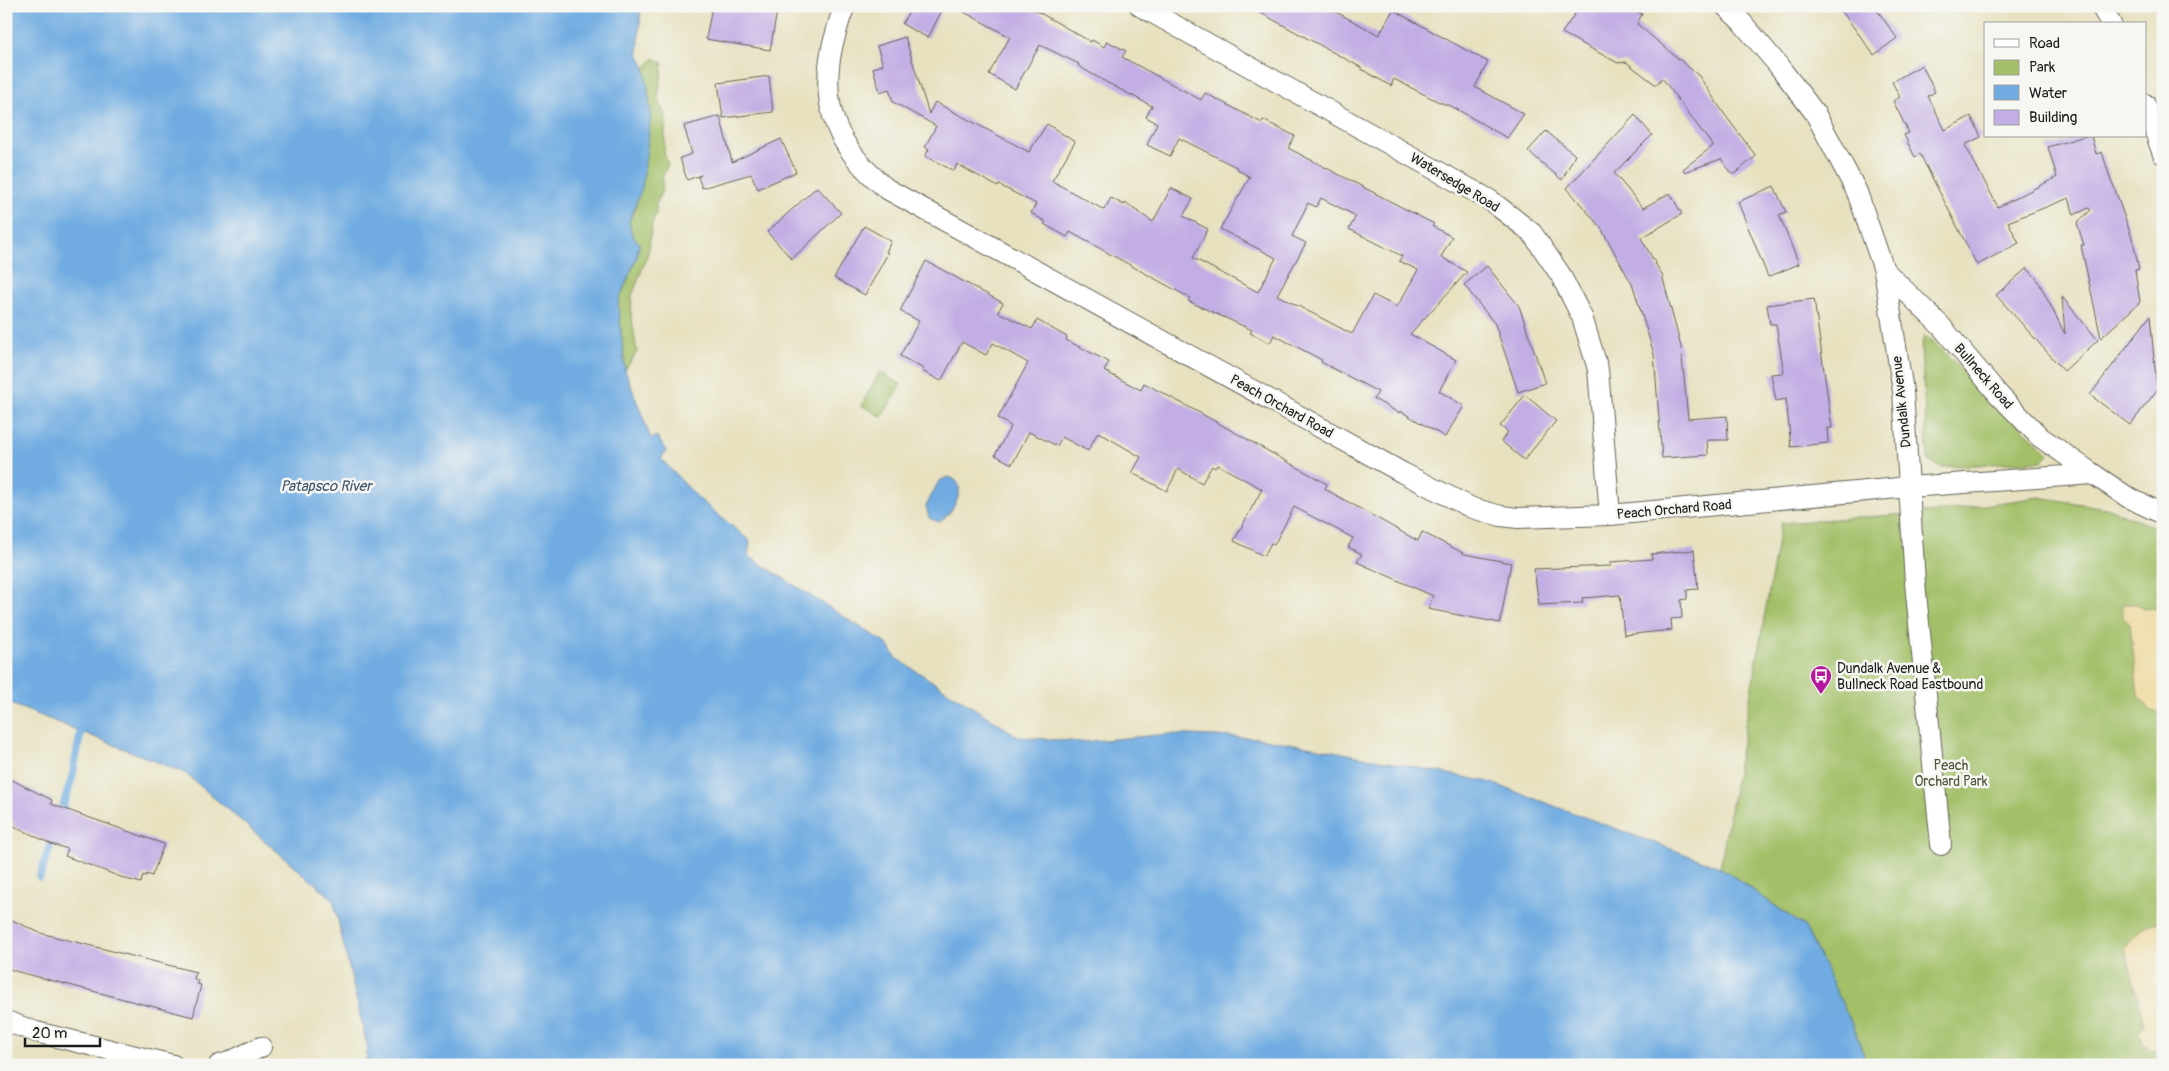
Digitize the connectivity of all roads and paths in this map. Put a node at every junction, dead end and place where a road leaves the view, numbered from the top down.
1 (845, 6) edge
2 (1140, 6) edge
3 (1725, 6) edge
4 (2101, 6) edge
5 (2110, 22) edge
6 (2146, 107) edge
7 (2163, 154) edge
8 (1884, 270) junction
9 (2093, 474) junction
10 (1909, 487) junction
11 (2163, 514) edge
12 (1610, 515) junction
13 (1941, 845) dead end
14 (6, 1021) edge
15 (261, 1047) dead end
16 (173, 1065) edge
17 (219, 1065) edge

1 - 12 street, Peach Orchard Road
2 - 12 street, Watersedge Road
3 - 8 street, Dundalk Avenue
4 - 5 street
6 - 7 street
8 - 9 street, Bullneck Road
8 - 10 street, Dundalk Avenue
9 - 10 street
9 - 11 street, Bullneck Road
10 - 12 street, Peach Orchard Road
10 - 13 street, Dundalk Avenue
14 - 16 street
15 - 17 street

